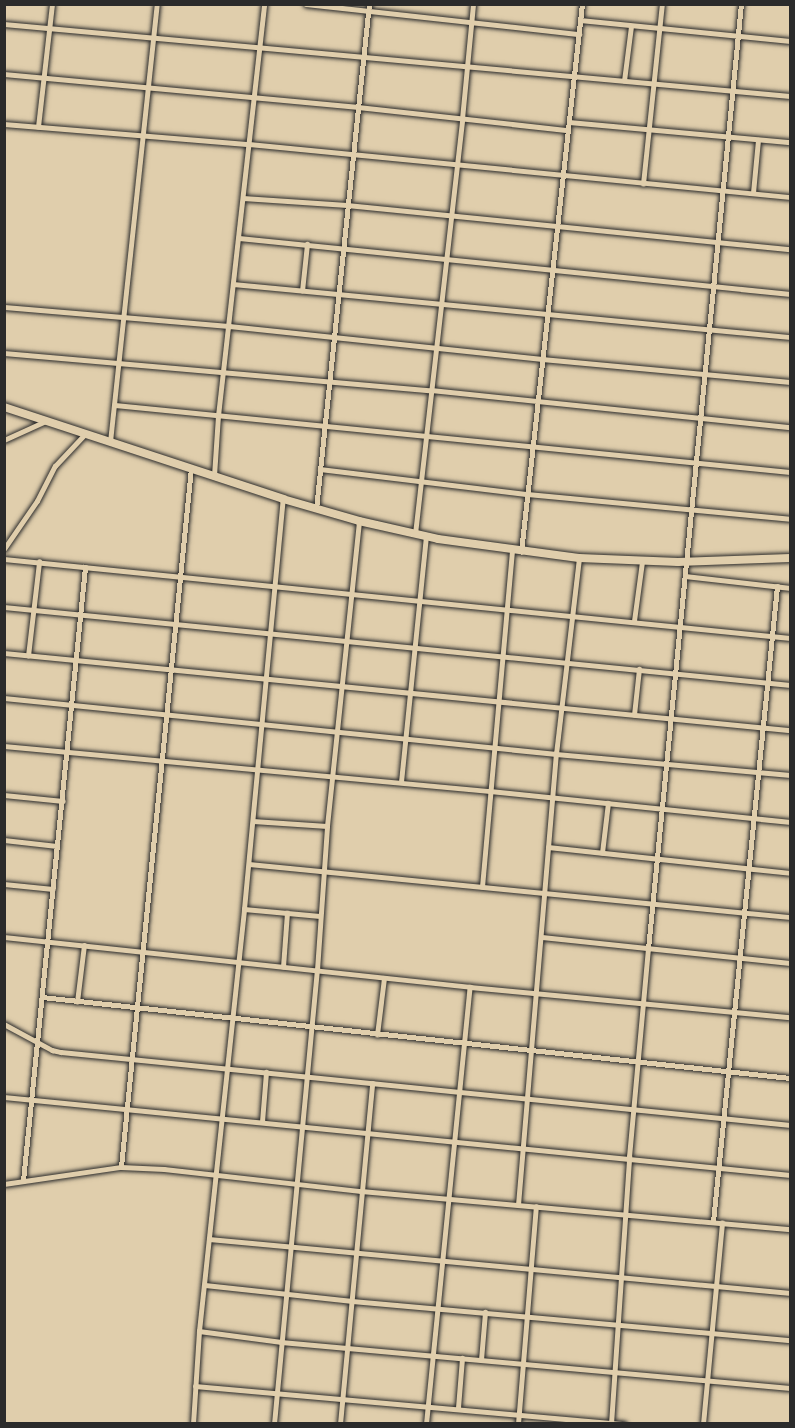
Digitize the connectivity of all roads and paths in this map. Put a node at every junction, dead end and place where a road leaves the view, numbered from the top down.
1 (52, 4) edge
2 (157, 4) edge
3 (264, 4) edge
4 (306, 4) edge
5 (472, 4) edge
6 (582, 4) edge
7 (662, 4) edge
8 (741, 4) edge
9 (368, 7) edge
10 (580, 20) junction
11 (471, 23) junction
12 (4, 24) edge
13 (631, 26) junction
14 (49, 27) junction
15 (659, 29) junction
16 (579, 34) junction
17 (154, 36) junction
18 (738, 36) junction
19 (790, 41) edge
20 (260, 46) junction
21 (363, 55) junction
22 (467, 65) junction
23 (4, 74) edge
24 (574, 76) junction
25 (43, 78) junction
26 (624, 81) junction
27 (654, 84) junction
28 (148, 88) junction
29 (732, 91) junction
30 (790, 96) edge
31 (254, 97) junction
32 (358, 107) junction
33 (462, 119) junction
34 (569, 122) junction
35 (4, 124) edge
36 (38, 127) junction
37 (568, 130) junction
38 (649, 130) junction
39 (143, 136) junction
40 (727, 137) junction
41 (758, 140) junction
42 (790, 142) edge
43 (249, 144) junction
44 (353, 154) junction
45 (456, 166) junction
46 (563, 175) junction
47 (643, 184) junction
48 (721, 190) junction
49 (753, 193) junction
50 (790, 197) edge
51 (243, 198) junction
52 (347, 205) junction
53 (450, 215) junction
54 (557, 226) junction
55 (238, 238) junction
56 (717, 241) junction
57 (307, 244) junction
58 (343, 248) junction
59 (790, 249) edge
60 (445, 258) junction
61 (552, 271) junction
62 (233, 284) junction
63 (713, 287) junction
64 (302, 291) junction
65 (339, 294) junction
66 (790, 294) edge
67 (440, 303) junction
68 (4, 307) edge
69 (547, 316) junction
70 (125, 317) junction
71 (229, 326) junction
72 (709, 331) junction
73 (334, 336) junction
74 (790, 337) edge
75 (436, 346) junction
76 (4, 352) edge
77 (542, 359) junction
78 (120, 363) junction
79 (224, 371) junction
80 (703, 375) junction
81 (329, 381) junction
82 (790, 382) edge
83 (431, 390) junction
84 (537, 402) junction
85 (115, 405) junction
86 (4, 407) edge
87 (219, 416) junction
88 (698, 418) junction
89 (46, 421) junction
90 (325, 426) junction
91 (790, 427) edge
92 (85, 434) junction
93 (427, 436) junction
94 (4, 440) edge
95 (110, 442) junction
96 (532, 447) junction
97 (694, 462) junction
98 (191, 468) junction
99 (320, 469) junction
100 (790, 471) edge
101 (214, 476) junction
102 (422, 481) junction
103 (527, 494) junction
104 (283, 500) junction
105 (316, 509) junction
106 (691, 511) junction
107 (790, 519) edge
108 (359, 521) junction
109 (416, 534) junction
110 (426, 536) junction
111 (4, 549) edge
112 (516, 551) junction
113 (790, 557) edge
114 (579, 558) junction
115 (4, 559) edge
116 (39, 562) junction
117 (642, 562) junction
118 (687, 562) junction
119 (85, 567) junction
120 (180, 576) junction
121 (685, 576) junction
122 (777, 586) junction
123 (276, 587) junction
124 (790, 588) edge
125 (351, 594) junction
126 (420, 600) junction
127 (4, 607) edge
128 (507, 608) junction
129 (34, 610) junction
130 (80, 614) junction
131 (573, 615) junction
132 (634, 621) junction
133 (176, 623) junction
134 (681, 626) junction
135 (272, 632) junction
136 (772, 636) junction
137 (790, 638) edge
138 (346, 639) junction
139 (416, 648) junction
140 (4, 653) edge
141 (28, 656) junction
142 (502, 656) junction
143 (75, 660) junction
144 (567, 662) junction
145 (172, 669) junction
146 (639, 669) junction
147 (676, 673) junction
148 (267, 679) junction
149 (768, 683) junction
150 (790, 685) edge
151 (341, 686) junction
152 (411, 693) junction
153 (4, 698) edge
154 (498, 702) junction
155 (71, 703) junction
156 (562, 708) junction
157 (167, 712) junction
158 (634, 715) junction
159 (671, 718) junction
160 (262, 723) junction
161 (762, 728) junction
162 (337, 730) junction
163 (790, 730) edge
164 (406, 738) junction
165 (4, 746) edge
166 (494, 747) junction
167 (67, 751) junction
168 (556, 754) junction
169 (162, 760) junction
170 (666, 764) junction
171 (257, 768) junction
172 (758, 772) junction
173 (333, 775) junction
174 (790, 775) edge
175 (402, 782) junction
176 (490, 791) junction
177 (4, 795) edge
178 (552, 797) junction
179 (63, 801) junction
180 (608, 803) junction
181 (663, 808) junction
182 (754, 819) junction
183 (253, 821) junction
184 (790, 822) edge
185 (327, 826) junction
186 (4, 840) edge
187 (57, 846) junction
188 (548, 847) junction
189 (602, 853) junction
190 (656, 859) junction
191 (249, 864) junction
192 (749, 869) junction
193 (323, 871) junction
194 (790, 873) edge
195 (4, 884) edge
196 (482, 886) junction
197 (53, 888) junction
198 (545, 893) junction
199 (652, 904) junction
200 (244, 909) junction
201 (287, 913) junction
202 (744, 913) junction
203 (320, 916) junction
204 (790, 917) edge
205 (4, 937) edge
206 (542, 937) junction
207 (49, 941) junction
208 (84, 945) junction
209 (648, 949) junction
210 (144, 951) junction
211 (740, 958) junction
212 (239, 962) junction
213 (790, 963) edge
214 (283, 967) junction
215 (317, 970) junction
216 (384, 978) junction
217 (470, 987) junction
218 (538, 993) junction
219 (42, 997) junction
220 (643, 1001) junction
221 (77, 1002) junction
222 (138, 1008) junction
223 (735, 1011) junction
224 (790, 1017) edge
225 (232, 1018) junction
226 (4, 1024) edge
227 (310, 1028) junction
228 (377, 1035) junction
229 (38, 1042) junction
230 (464, 1044) junction
231 (532, 1050) junction
232 (132, 1059) junction
233 (638, 1061) junction
234 (228, 1069) junction
235 (728, 1071) junction
236 (266, 1072) junction
237 (307, 1076) junction
238 (790, 1077) edge
239 (372, 1083) junction
240 (459, 1092) junction
241 (4, 1097) edge
242 (527, 1098) junction
243 (32, 1100) junction
244 (633, 1108) junction
245 (127, 1109) junction
246 (223, 1118) junction
247 (723, 1118) junction
248 (262, 1122) junction
249 (301, 1125) junction
250 (790, 1125) edge
251 (367, 1132) junction
252 (455, 1140) junction
253 (523, 1147) junction
254 (629, 1157) junction
255 (121, 1167) junction
256 (719, 1167) junction
257 (216, 1175) junction
258 (790, 1175) edge
259 (23, 1181) junction
260 (4, 1184) edge
261 (295, 1184) junction
262 (362, 1191) junction
263 (449, 1199) junction
264 (518, 1205) junction
265 (536, 1207) junction
266 (626, 1215) junction
267 (713, 1222) junction
268 (722, 1223) junction
269 (790, 1230) edge
270 (209, 1239) junction
271 (289, 1246) junction
272 (356, 1252) junction
273 (443, 1261) junction
274 (531, 1269) junction
275 (622, 1277) junction
276 (205, 1285) junction
277 (717, 1286) junction
278 (285, 1293) junction
279 (790, 1293) edge
280 (352, 1301) junction
281 (438, 1308) junction
282 (485, 1312) junction
283 (528, 1315) junction
284 (618, 1324) junction
285 (199, 1331) junction
286 (713, 1333) junction
287 (790, 1340) edge
288 (281, 1342) junction
289 (347, 1348) junction
290 (433, 1355) junction
291 (462, 1358) junction
292 (481, 1360) junction
293 (524, 1363) junction
294 (615, 1373) junction
295 (707, 1380) junction
296 (195, 1386) junction
297 (790, 1388) edge
298 (276, 1393) junction
299 (342, 1398) junction
300 (428, 1405) junction
301 (458, 1408) junction
302 (519, 1414) junction
303 (611, 1423) edge
304 (193, 1424) edge
305 (274, 1424) edge
306 (340, 1424) edge
307 (426, 1424) edge
308 (518, 1424) edge
309 (624, 1424) edge
310 (703, 1424) edge

1 - 14 street
2 - 17 street
3 - 20 street
4 - 9 street
5 - 11 street
6 - 10 street
7 - 15 street
8 - 18 street
9 - 11 street
9 - 21 street
10 - 13 street
10 - 16 street
11 - 16 street
11 - 22 street
12 - 14 street
13 - 15 street
13 - 26 street
14 - 17 street
14 - 25 street
15 - 18 street
15 - 27 street
16 - 24 street
17 - 20 street
17 - 28 street
18 - 19 street
18 - 29 street
20 - 21 street
20 - 31 street
21 - 22 street
21 - 32 street
22 - 24 street
22 - 33 street
23 - 25 street
24 - 26 street
24 - 34 street
25 - 28 street
25 - 36 street
26 - 27 street
27 - 29 street
27 - 38 street
28 - 31 street
28 - 39 street
29 - 30 street
29 - 40 street
31 - 32 street
31 - 43 street
32 - 33 street
32 - 44 street
33 - 37 street
33 - 45 street
34 - 37 street
34 - 38 street
35 - 36 street
36 - 39 street
37 - 46 street
38 - 40 street
38 - 47 street
39 - 43 street
39 - 70 street
40 - 41 street
40 - 48 street
41 - 42 street
41 - 49 street
43 - 44 street
43 - 51 street
44 - 45 street
44 - 52 street
45 - 46 street
45 - 53 street
46 - 47 street
46 - 54 street
47 - 48 street
48 - 49 street
48 - 56 street
49 - 50 street
51 - 52 street
51 - 55 street
52 - 53 street
52 - 58 street
53 - 54 street
53 - 60 street
54 - 56 street
54 - 61 street
55 - 57 street
55 - 62 street
56 - 59 street
56 - 63 street
57 - 58 street
57 - 64 street
58 - 60 street
58 - 65 street
60 - 61 street
60 - 67 street
61 - 63 street
61 - 69 street
62 - 64 street
62 - 71 street
63 - 66 street
63 - 72 street
64 - 65 street
65 - 67 street
65 - 73 street
67 - 69 street
67 - 75 street
68 - 70 street
69 - 72 street
69 - 77 street
70 - 71 street
70 - 78 street
71 - 73 street
71 - 79 street
72 - 74 street
72 - 80 street
73 - 75 street
73 - 81 street
75 - 77 street
75 - 83 street
76 - 78 street
77 - 80 street
77 - 84 street
78 - 79 street
78 - 85 street
79 - 81 street
79 - 87 street
80 - 82 street
80 - 88 street
81 - 83 street
81 - 90 street
83 - 84 street
83 - 93 street
84 - 88 street
84 - 96 street
85 - 87 street
85 - 95 street
86 - 89 main road
87 - 90 street
87 - 101 street
88 - 91 street
88 - 97 street
89 - 92 main road
89 - 94 street
90 - 93 street
90 - 99 street
92 - 95 main road
92 - 111 street
93 - 96 street
93 - 102 street
95 - 98 main road
96 - 97 street
96 - 103 street
97 - 100 street
97 - 106 street
98 - 101 main road
98 - 120 street
99 - 102 street
99 - 105 street
101 - 104 main road
102 - 103 street
102 - 109 street
103 - 106 street
103 - 112 street
104 - 105 main road
104 - 123 street
105 - 108 main road
106 - 107 street
106 - 118 street
108 - 109 main road
108 - 125 street
109 - 110 main road
110 - 112 main road
110 - 126 street
112 - 114 main road
112 - 128 street
113 - 118 main road
114 - 117 main road
114 - 131 street
115 - 116 street
116 - 119 street
116 - 129 street
117 - 118 main road
117 - 132 street
118 - 121 street
119 - 120 street
119 - 130 street
120 - 123 street
120 - 133 street
121 - 122 street
121 - 134 street
122 - 124 street
122 - 136 street
123 - 125 street
123 - 135 street
125 - 126 street
125 - 138 street
126 - 128 street
126 - 139 street
127 - 129 street
128 - 131 street
128 - 142 street
129 - 130 street
129 - 141 street
130 - 133 street
130 - 143 street
131 - 132 street
131 - 144 street
132 - 134 street
133 - 135 street
133 - 145 street
134 - 136 street
134 - 147 street
135 - 138 street
135 - 148 street
136 - 137 street
136 - 149 street
138 - 139 street
138 - 151 street
139 - 142 street
139 - 152 street
140 - 141 street
141 - 143 street
142 - 144 street
142 - 154 street
143 - 145 street
143 - 155 street
144 - 146 street
144 - 156 street
145 - 148 street
145 - 157 street
146 - 147 street
146 - 158 street
147 - 149 street
147 - 159 street
148 - 151 street
148 - 160 street
149 - 150 street
149 - 161 street
151 - 152 street
151 - 162 street
152 - 154 street
152 - 164 street
153 - 155 street
154 - 156 street
154 - 166 street
155 - 157 street
155 - 167 street
156 - 158 street
156 - 168 street
157 - 160 street
157 - 169 street
158 - 159 street
159 - 161 street
159 - 170 street
160 - 162 street
160 - 171 street
161 - 163 street
161 - 172 street
162 - 164 street
162 - 173 street
164 - 166 street
164 - 175 street
165 - 167 street
166 - 168 street
166 - 176 street
167 - 169 street
167 - 179 street
168 - 170 street
168 - 178 street
169 - 171 street
169 - 210 street
170 - 172 street
170 - 181 street
171 - 173 street
171 - 183 street
172 - 174 street
172 - 182 street
173 - 175 street
173 - 185 street
175 - 176 street
176 - 178 street
176 - 196 street
177 - 179 street
178 - 180 street
178 - 188 street
179 - 187 street
180 - 181 street
180 - 189 street
181 - 182 street
181 - 190 street
182 - 184 street
182 - 192 street
183 - 185 street
183 - 191 street
185 - 193 street
186 - 187 street
187 - 197 street
188 - 189 street
188 - 198 street
189 - 190 street
190 - 192 street
190 - 199 street
191 - 193 street
191 - 200 street
192 - 194 street
192 - 202 street
193 - 196 street
193 - 203 street
195 - 197 street
196 - 198 street
197 - 207 street
198 - 199 street
198 - 206 street
199 - 202 street
199 - 209 street
200 - 201 street
200 - 212 street
201 - 203 street
201 - 214 street
202 - 204 street
202 - 211 street
203 - 215 street
205 - 207 street
206 - 209 street
206 - 218 street
207 - 208 street
207 - 219 street
208 - 210 street
208 - 221 street
209 - 211 street
209 - 220 street
210 - 212 street
210 - 222 street
211 - 213 street
211 - 223 street
212 - 214 street
212 - 225 street
214 - 215 street
215 - 216 street
215 - 227 street
216 - 217 street
216 - 228 street
217 - 218 street
217 - 230 street
218 - 220 street
218 - 231 street
219 - 221 street
219 - 229 street
220 - 223 street
220 - 233 street
221 - 222 street
222 - 225 street
222 - 232 street
223 - 224 street
223 - 235 street
225 - 227 street
225 - 234 street
226 - 229 street
227 - 228 street
227 - 237 street
228 - 230 street
229 - 232 street
229 - 243 street
230 - 231 street
230 - 240 street
231 - 233 street
231 - 242 street
232 - 234 street
232 - 245 street
233 - 235 street
233 - 244 street
234 - 236 street
234 - 246 street
235 - 238 street
235 - 247 street
236 - 237 street
236 - 248 street
237 - 239 street
237 - 249 street
239 - 240 street
239 - 251 street
240 - 242 street
240 - 252 street
241 - 243 street
242 - 244 street
242 - 253 street
243 - 245 street
243 - 259 street
244 - 247 street
244 - 254 street
245 - 246 street
245 - 255 street
246 - 248 street
246 - 257 street
247 - 250 street
247 - 256 street
248 - 249 street
249 - 251 street
249 - 261 street
251 - 252 street
251 - 262 street
252 - 253 street
252 - 263 street
253 - 254 street
253 - 264 street
254 - 256 street
254 - 266 street
255 - 257 street
255 - 259 street
256 - 258 street
256 - 267 street
257 - 261 street
257 - 270 street
259 - 260 street
261 - 262 street
261 - 271 street
262 - 263 street
262 - 272 street
263 - 264 street
263 - 273 street
264 - 265 street
265 - 266 street
265 - 274 street
266 - 267 street
266 - 275 street
267 - 268 street
268 - 269 street
268 - 277 street
270 - 271 street
270 - 276 street
271 - 272 street
271 - 278 street
272 - 273 street
272 - 280 street
273 - 274 street
273 - 281 street
274 - 275 street
274 - 283 street
275 - 277 street
275 - 284 street
276 - 278 street
276 - 285 street
277 - 279 street
277 - 286 street
278 - 280 street
278 - 288 street
280 - 281 street
280 - 289 street
281 - 282 street
281 - 290 street
282 - 283 street
282 - 292 street
283 - 284 street
283 - 293 street
284 - 286 street
284 - 294 street
285 - 288 street
285 - 296 street
286 - 287 street
286 - 295 street
288 - 289 street
288 - 298 street
289 - 290 street
289 - 299 street
290 - 291 street
290 - 300 street
291 - 292 street
291 - 301 street
292 - 293 street
293 - 294 street
293 - 302 street
294 - 295 street
294 - 303 street
295 - 297 street
295 - 310 street
296 - 298 street
296 - 304 street
298 - 299 street
298 - 305 street
299 - 300 street
299 - 306 street
300 - 301 street
300 - 307 street
301 - 302 street
302 - 303 street
302 - 308 street
303 - 309 street

